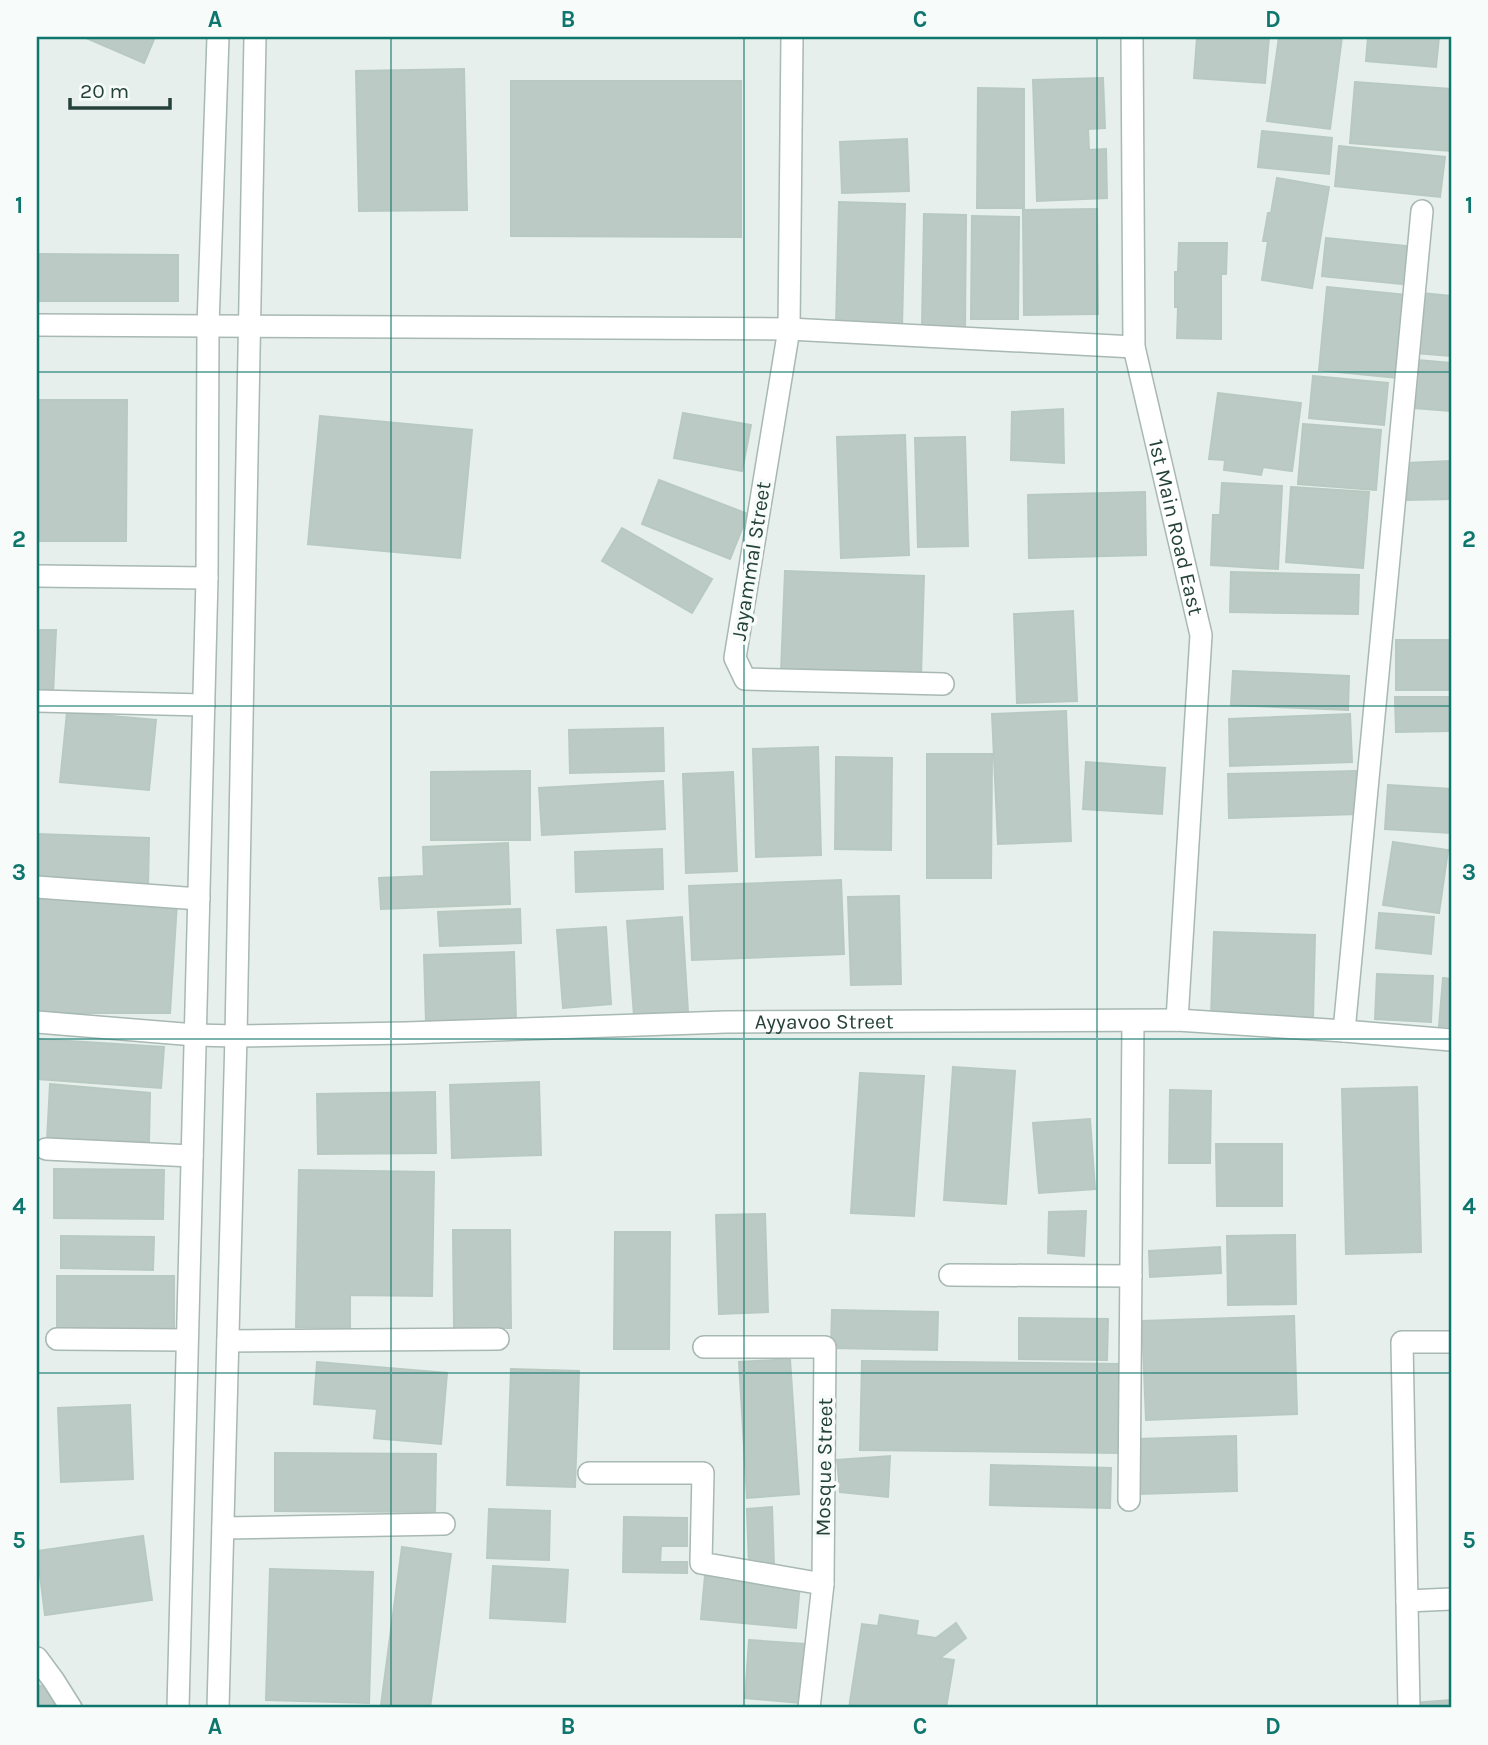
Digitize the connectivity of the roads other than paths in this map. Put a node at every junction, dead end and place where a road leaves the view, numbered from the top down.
1 (218, 37) edge
2 (255, 37) edge
3 (792, 37) edge
4 (1132, 37) edge
5 (1422, 211) dead end
6 (37, 325) edge
7 (208, 326) junction
8 (250, 327) junction
9 (789, 329) junction
10 (1134, 347) junction
11 (37, 576) edge
12 (207, 578) junction
13 (943, 684) dead end
14 (37, 701) edge
15 (204, 705) junction
16 (37, 887) edge
17 (199, 899) junction
18 (1133, 1020) junction
19 (1177, 1020) junction
20 (37, 1022) edge
21 (1344, 1031) junction
22 (195, 1035) junction
23 (236, 1036) junction
24 (1451, 1040) edge
25 (46, 1149) dead end
26 (192, 1156) junction
27 (950, 1275) dead end
28 (1131, 1276) junction
29 (58, 1339) dead end
30 (498, 1339) dead end
31 (187, 1340) junction
32 (228, 1341) junction
33 (1451, 1342) edge
34 (704, 1347) dead end
35 (589, 1473) dead end
36 (1129, 1500) dead end
37 (444, 1524) dead end
38 (223, 1528) junction
39 (823, 1584) junction
40 (1451, 1599) edge
41 (1407, 1601) junction
42 (37, 1658) edge
43 (71, 1708) edge
44 (178, 1708) edge
45 (218, 1708) edge
46 (809, 1708) edge
47 (1409, 1708) edge

1 - 7 street
2 - 8 street
3 - 9 street
4 - 10 street, 1st Main Road East
5 - 21 street
6 - 7 street
7 - 8 street
7 - 12 street
8 - 9 street
8 - 23 street
9 - 10 street
9 - 13 street, Jayammal Street
10 - 19 street, 1st Main Road East
11 - 12 street
12 - 15 street
14 - 15 street
15 - 17 street
16 - 17 street
17 - 22 street
18 - 19 street, Ayyavoo Street
18 - 23 street, Ayyavoo Street
18 - 28 street
19 - 21 street, Ayyavoo Street
20 - 22 street, Ayyavoo Street
21 - 24 street, Ayyavoo Street
22 - 23 street, Ayyavoo Street
22 - 26 street
23 - 32 street
25 - 26 street
26 - 31 street
27 - 28 street
28 - 36 street
29 - 31 street
30 - 32 street
31 - 44 street
32 - 38 street
33 - 41 street
34 - 39 street, Mosque Street
35 - 39 street
37 - 38 street
38 - 45 street
39 - 46 street, Mosque Street
40 - 41 street
41 - 47 street
42 - 43 street

